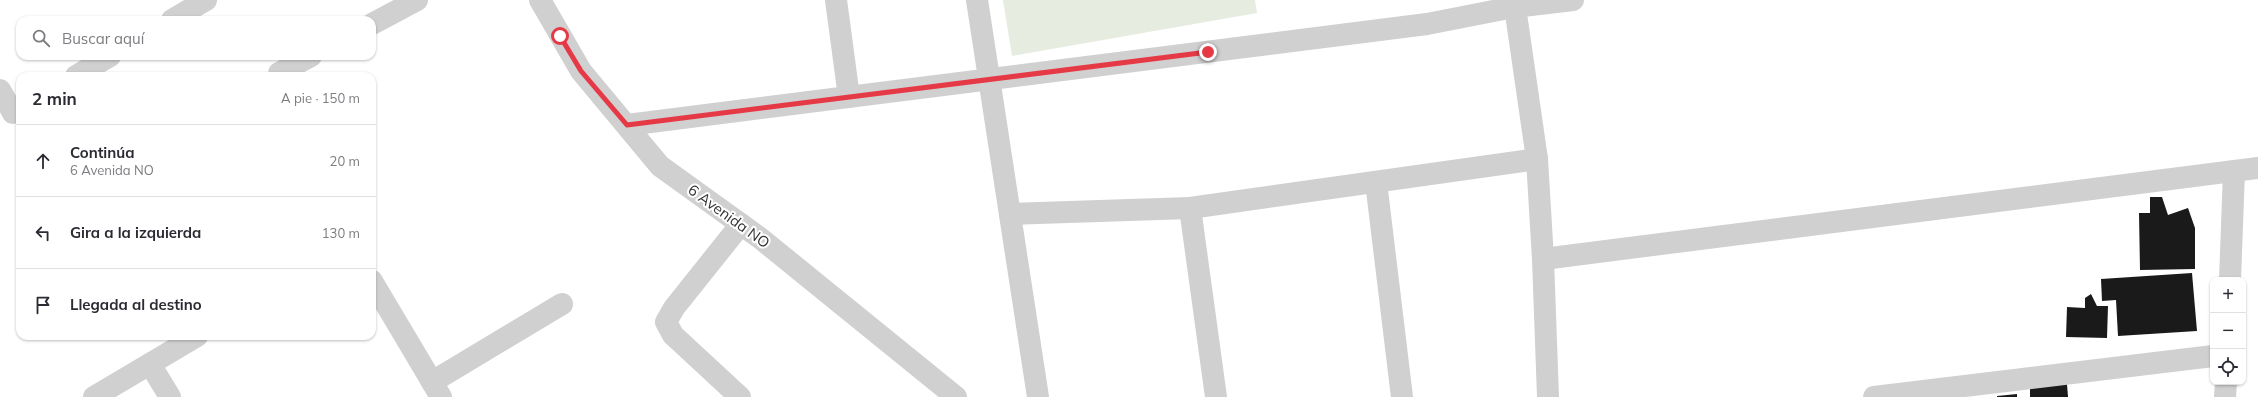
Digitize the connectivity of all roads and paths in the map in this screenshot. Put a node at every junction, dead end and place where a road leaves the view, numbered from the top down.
1 (206, 0) edge
2 (417, 0) edge
3 (540, 0) edge
4 (836, 0) edge
5 (977, 0) edge
6 (1573, 0) edge
7 (1514, 4) edge
8 (179, 16) edge
9 (376, 22) edge
10 (103, 60) edge
11 (303, 60) edge
12 (83, 72) edge
13 (281, 72) edge
14 (989, 80) junction
15 (0, 90) edge
16 (849, 97) junction
17 (11, 114) edge
18 (627, 125) junction
19 (1537, 159) junction
20 (2258, 168) edge
21 (2234, 171) junction
22 (1376, 182) junction
23 (1190, 208) junction
24 (1010, 214) junction
25 (741, 224) junction
26 (1543, 259) junction
27 (2230, 277) edge
28 (376, 288) edge
29 (562, 304) dead end
30 (190, 340) edge
31 (2210, 356) edge
32 (150, 364) junction
33 (2226, 385) edge
34 (436, 390) edge
35 (94, 397) edge
36 (170, 397) edge
37 (740, 397) edge
38 (956, 397) edge
39 (1038, 397) edge
40 (1216, 397) edge
41 (1402, 397) edge
42 (1548, 397) edge
43 (1874, 397) edge
44 (2225, 397) edge

1 - 8 street
2 - 9 street
3 - 18 street, 6 Avenida NO
4 - 16 street
5 - 14 street
6 - 7 street
7 - 14 street
7 - 19 street
10 - 12 street
11 - 13 street
14 - 16 street
14 - 24 street
15 - 17 street
16 - 18 street
18 - 25 street, 6 Avenida NO
19 - 22 street
19 - 26 street
20 - 21 street
21 - 26 street
21 - 27 street
22 - 23 street
22 - 41 street
23 - 24 street
23 - 40 street
24 - 39 street
25 - 37 street
25 - 38 street, 6 Avenida NO
26 - 42 street
28 - 34 street
29 - 34 street
30 - 32 street
31 - 43 street
32 - 35 street
32 - 36 street
33 - 44 street

